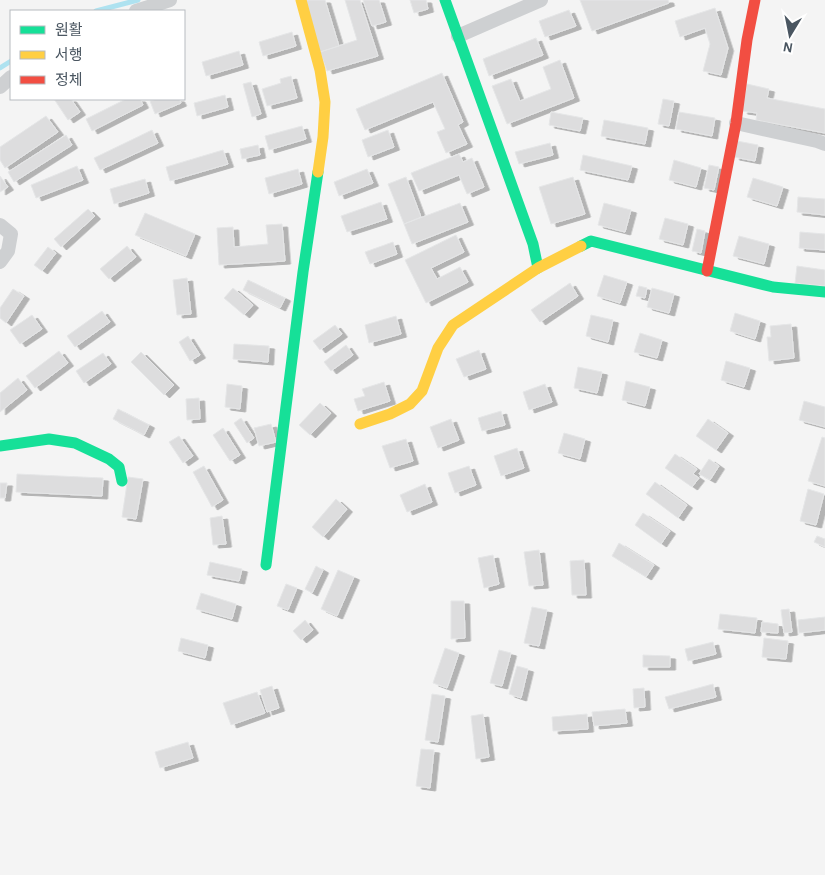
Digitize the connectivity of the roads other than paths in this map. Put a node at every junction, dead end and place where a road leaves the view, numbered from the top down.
1 (170, 0) edge
2 (301, 0) edge
3 (446, 0) edge
4 (541, 0) edge
5 (755, 0) edge
6 (139, 10) edge
7 (458, 36) junction
8 (10, 78) edge
9 (0, 87) edge
10 (736, 123) junction
11 (825, 144) edge
12 (0, 224) edge
13 (0, 262) edge
14 (538, 268) junction
15 (707, 271) junction
16 (825, 292) edge
17 (360, 424) dead end
18 (0, 446) edge
19 (122, 481) dead end
20 (266, 565) dead end

1 - 6 street
2 - 20 street
3 - 7 street
4 - 7 street
5 - 10 street
7 - 14 street
8 - 9 street
10 - 11 street
10 - 15 street
12 - 13 street
14 - 15 street
14 - 17 street
15 - 16 street
18 - 19 street

